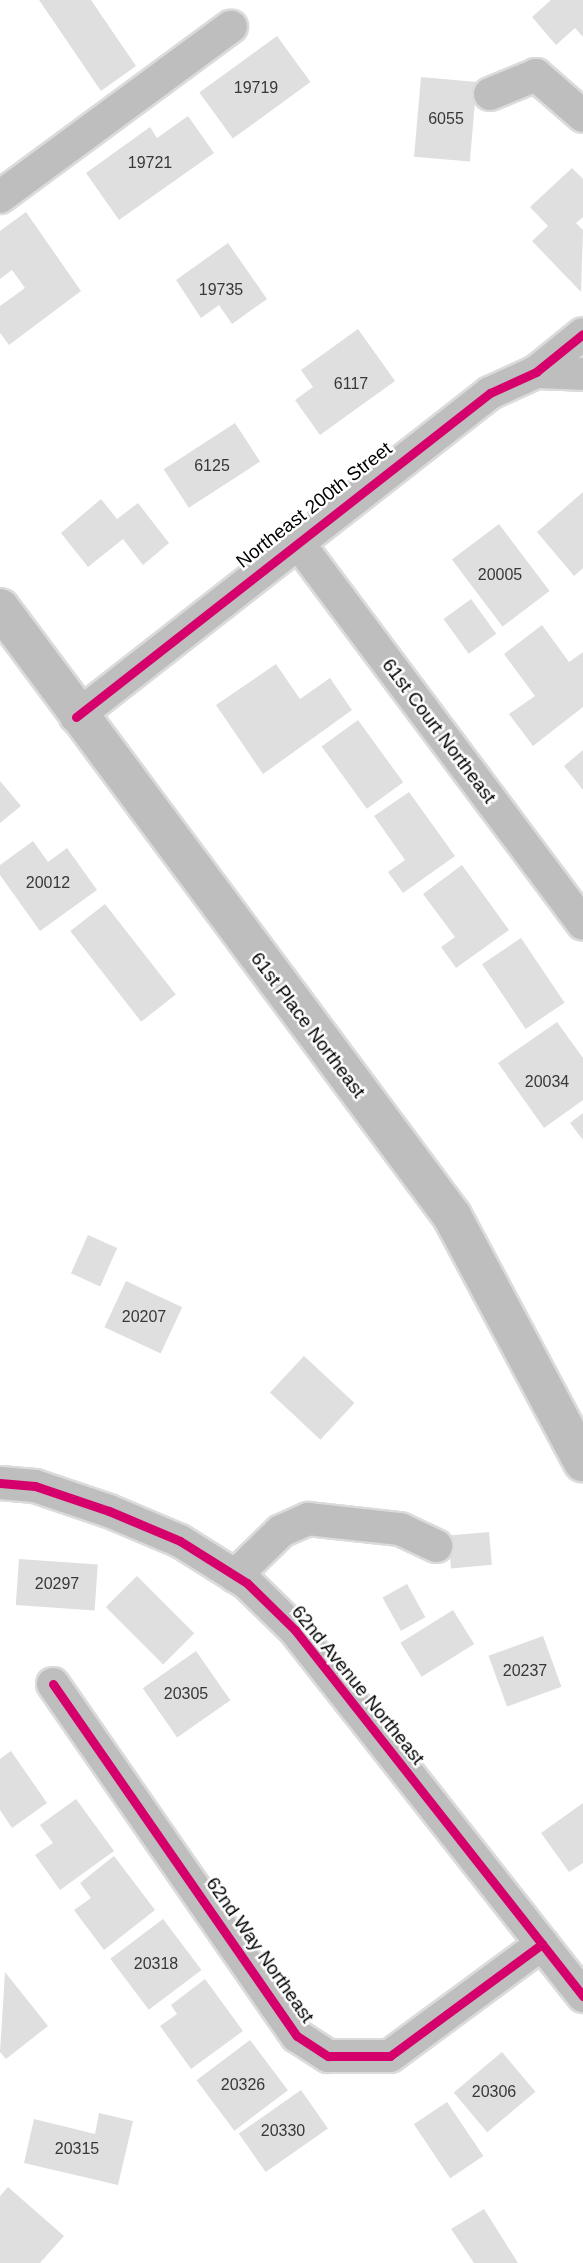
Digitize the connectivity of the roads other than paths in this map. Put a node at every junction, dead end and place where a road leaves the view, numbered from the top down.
1 (231, 27) dead end
2 (490, 94) dead end
3 (583, 116) edge
4 (0, 197) edge
5 (583, 334) edge
6 (536, 372) junction
7 (583, 374) edge
8 (296, 540) junction
9 (0, 608) edge
10 (76, 717) junction
11 (583, 923) edge
12 (583, 1462) edge
13 (0, 1483) edge
14 (436, 1546) dead end
15 (235, 1576) junction
16 (53, 1684) dead end
17 (542, 1944) junction
18 (583, 1996) edge

1 - 4 street
2 - 3 street
5 - 6 street, Northeast 200th Street
6 - 7 street
6 - 8 street, Northeast 200th Street
8 - 10 street, Northeast 200th Street
8 - 11 street, 61st Court Northeast
9 - 10 main road, 61st Place Northeast
10 - 12 main road, 61st Place Northeast
13 - 15 street, 62nd Avenue Northeast
14 - 15 street
15 - 17 street, 62nd Avenue Northeast
16 - 17 street, 62nd Way Northeast
17 - 18 street, 62nd Avenue Northeast

